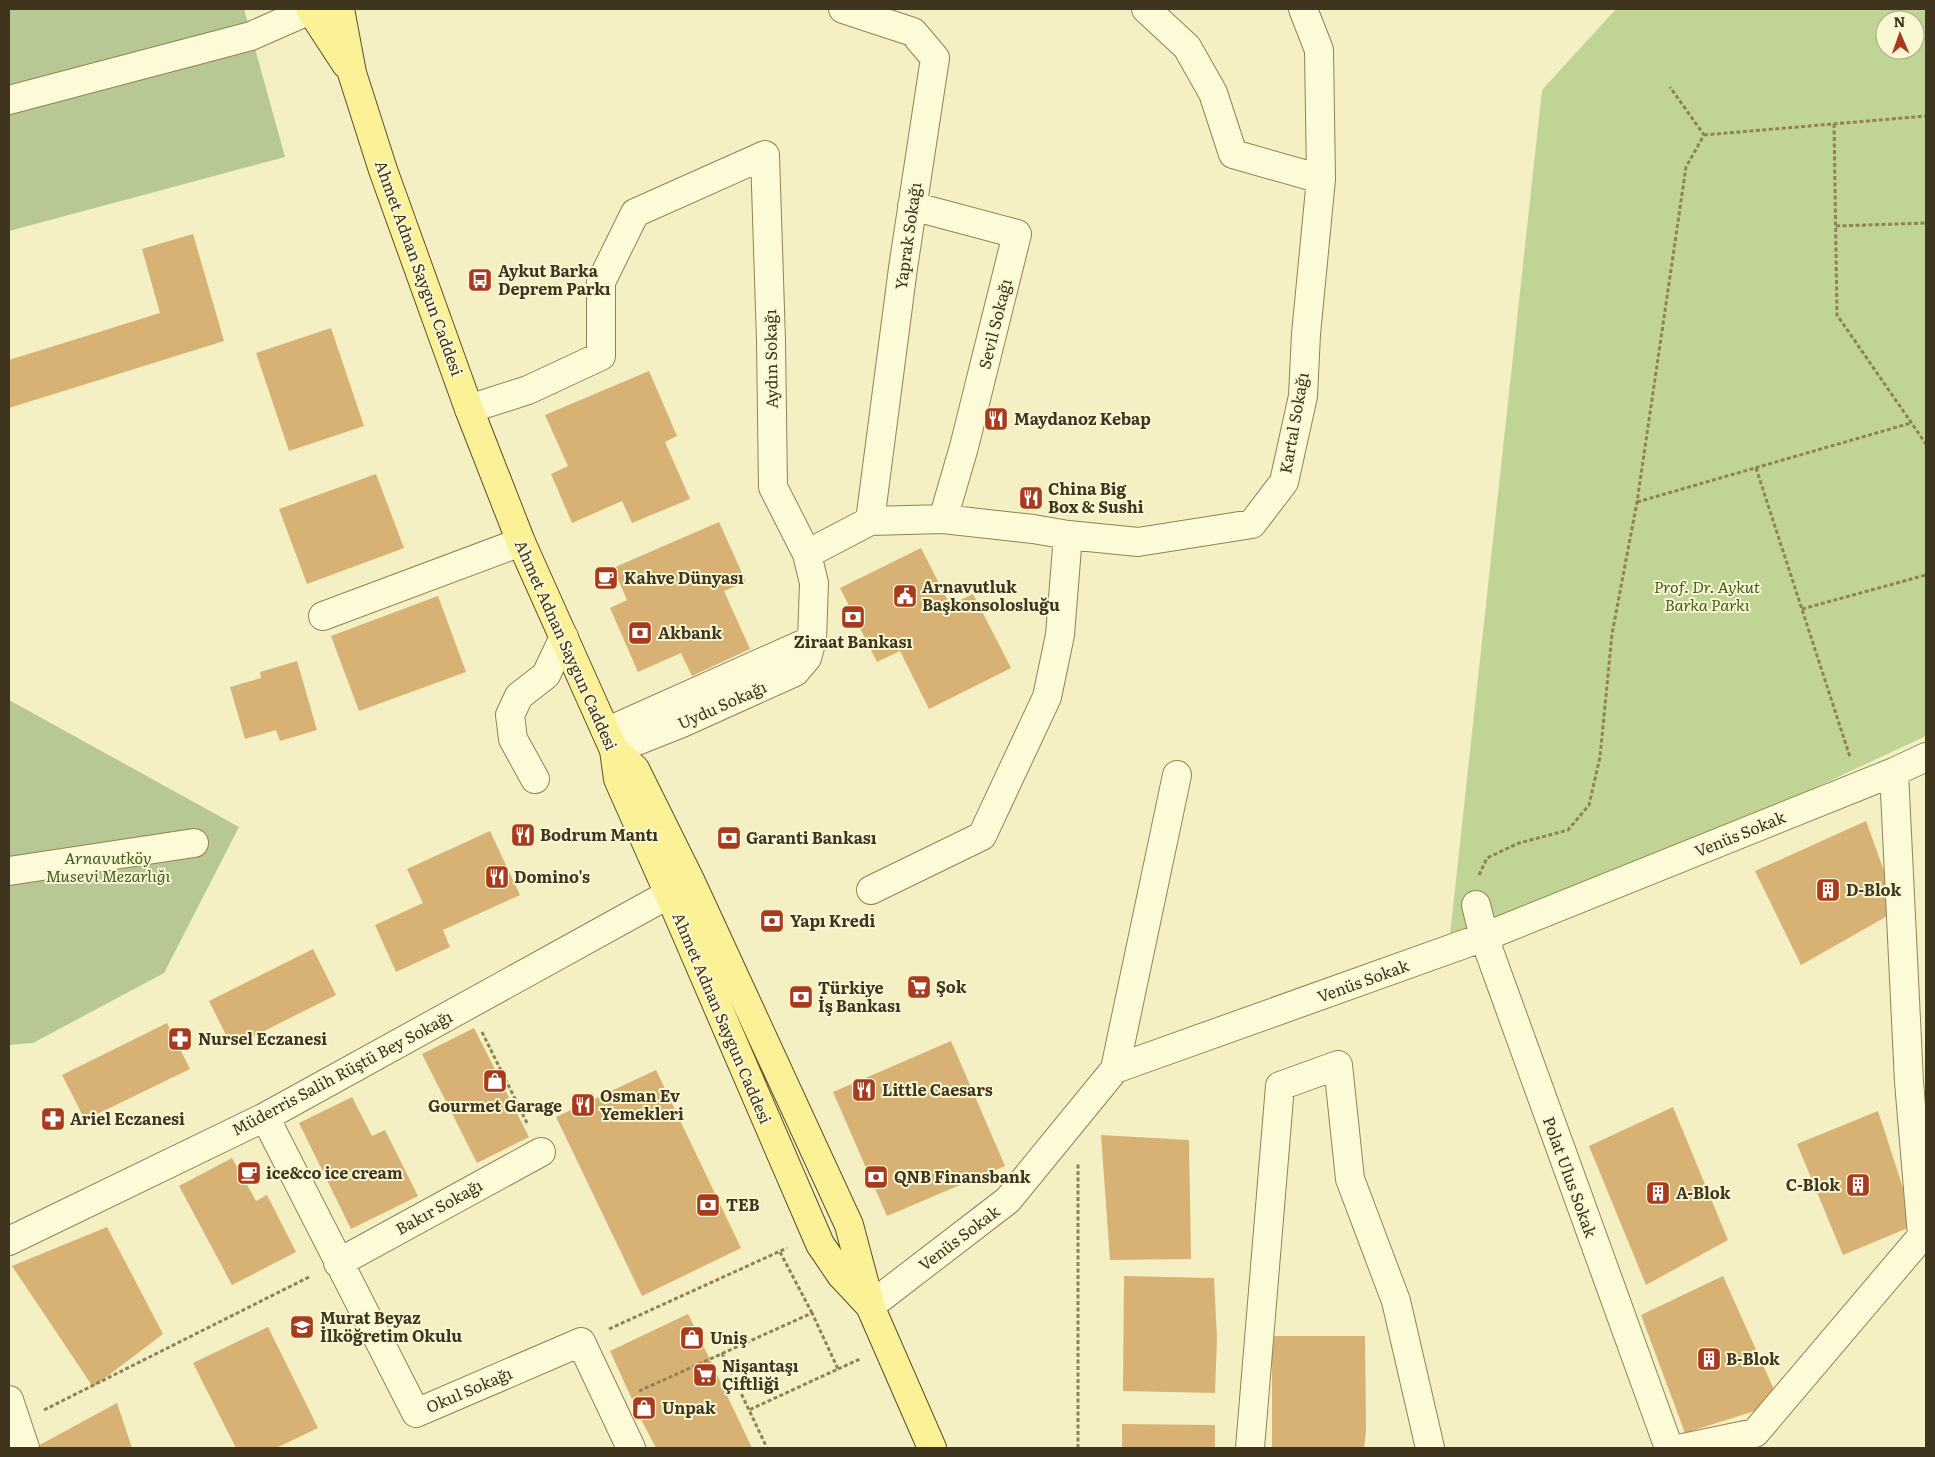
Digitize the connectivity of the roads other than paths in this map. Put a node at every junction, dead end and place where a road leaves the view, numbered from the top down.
1 (310, 9) edge
2 (340, 9) edge
3 (843, 9) edge
4 (1146, 9) edge
5 (1302, 9) edge
6 (352, 73) junction
7 (9, 100) edge
8 (1321, 179) junction
9 (912, 206) junction
10 (469, 408) junction
11 (943, 519) junction
12 (870, 521) junction
13 (1068, 535) junction
14 (521, 542) junction
15 (807, 554) junction
16 (323, 616) dead end
17 (564, 638) junction
18 (610, 741) junction
19 (1926, 757) edge
20 (1894, 772) junction
21 (1177, 775) dead end
22 (535, 779) dead end
23 (194, 843) dead end
24 (9, 870) edge
25 (680, 888) junction
26 (871, 890) dead end
27 (1476, 905) road end
28 (1484, 938) junction
29 (1115, 1069) junction
30 (265, 1117) junction
31 (541, 1152) road end
32 (1924, 1235) edge
33 (9, 1241) edge
34 (338, 1262) junction
35 (870, 1306) junction
36 (631, 1448) edge
37 (932, 1448) edge
38 (1250, 1448) edge
39 (1430, 1448) edge
40 (1669, 1448) edge
41 (1683, 1448) edge

1 - 6 main road
1 - 7 street
2 - 6 main road, Ahmet Adnan Saygun Caddesi
3 - 9 street, Yaprak Sokağı
4 - 8 street
5 - 8 street, Kartal Sokağı
6 - 10 main road, Ahmet Adnan Saygun Caddesi
8 - 13 street, Kartal Sokağı
9 - 11 street, Sevil Sokağı
9 - 12 street, Yaprak Sokağı
10 - 14 main road, Ahmet Adnan Saygun Caddesi
10 - 15 street, Aydın Sokağı
11 - 12 street, Kartal Sokağı
11 - 13 street, Kartal Sokağı
12 - 15 street, Kartal Sokağı
13 - 26 street
14 - 16 street
14 - 17 main road, Ahmet Adnan Saygun Caddesi
15 - 18 street, Uydu Sokağı
17 - 18 main road, Ahmet Adnan Saygun Caddesi
17 - 22 street
18 - 25 main road, Ahmet Adnan Saygun Caddesi
19 - 20 street, Venüs Sokak
20 - 28 street, Venüs Sokak
20 - 32 street
21 - 29 street
23 - 24 street
25 - 30 street, Müderris Salih Rüştü Bey Sokağı
25 - 35 main road
25 - 35 main road, Ahmet Adnan Saygun Caddesi
27 - 28 street, Polat Ulus Sokak
28 - 29 street, Venüs Sokak
28 - 40 street, Polat Ulus Sokak
29 - 35 street, Venüs Sokak
30 - 33 street, Müderris Salih Rüştü Bey Sokağı
30 - 34 street, Okul Sokağı
31 - 34 street, Bakır Sokağı
32 - 41 street
34 - 36 street, Okul Sokağı
35 - 37 main road, Ahmet Adnan Saygun Caddesi
38 - 39 street

